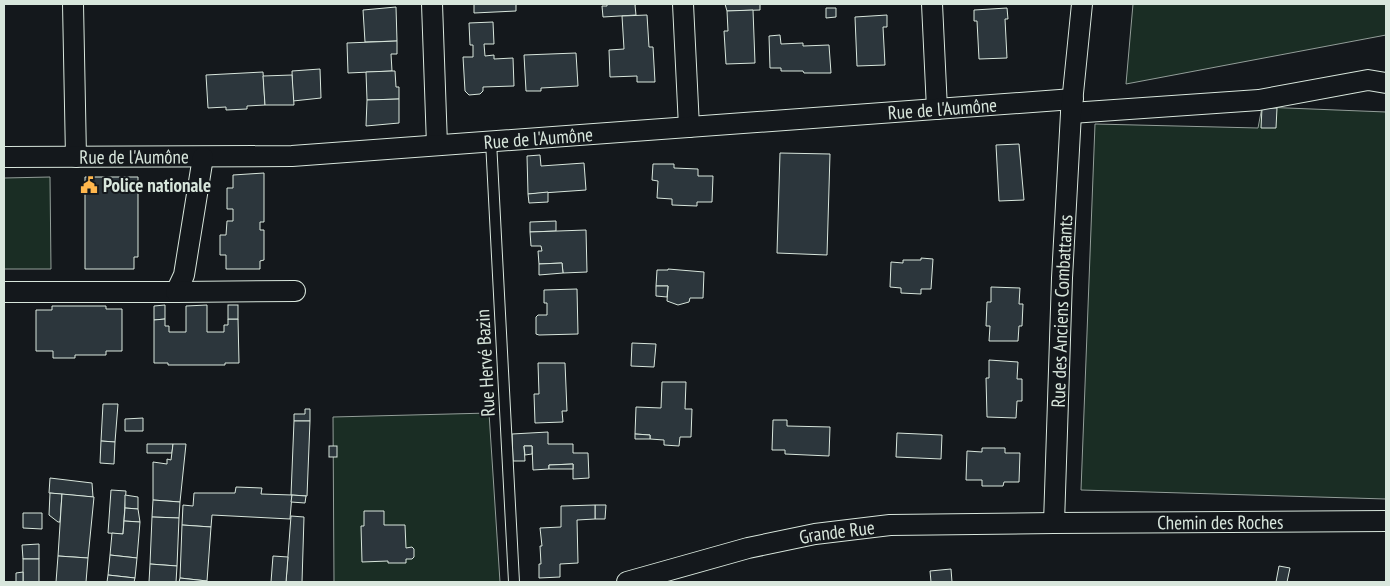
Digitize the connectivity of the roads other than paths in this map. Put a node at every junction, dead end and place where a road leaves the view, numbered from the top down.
1 (73, 4) edge
2 (432, 4) edge
3 (683, 4) edge
4 (932, 4) edge
5 (1082, 4) edge
6 (1386, 83) edge
7 (1072, 106) junction
8 (937, 109) junction
9 (689, 127) junction
10 (491, 141) junction
11 (437, 145) junction
12 (4, 157) edge
13 (76, 157) junction
14 (203, 158) junction
15 (4, 292) edge
16 (176, 292) junction
17 (295, 292) dead end
18 (1386, 522) edge
19 (1054, 523) junction
20 (652, 579) edge
21 (514, 582) edge
22 (627, 582) edge

1 - 13 street
2 - 11 street
3 - 9 street
4 - 8 street
5 - 7 street, Rue des Anciens Combattants
6 - 7 street, Rue de l'Aumône
7 - 8 street, Rue de l'Aumône
7 - 19 street, Rue des Anciens Combattants
8 - 9 street, Rue de l'Aumône
9 - 10 street, Rue de l'Aumône
10 - 11 street, Rue de l'Aumône
10 - 21 lane, Rue Hervé Bazin
11 - 14 street, Rue de l'Aumône
12 - 13 street, Rue de l'Aumône
13 - 14 street, Rue de l'Aumône
14 - 16 street
15 - 16 street
16 - 17 street
18 - 19 street, Chemin des Roches
19 - 20 street, Grande Rue
20 - 22 street, Grande Rue

